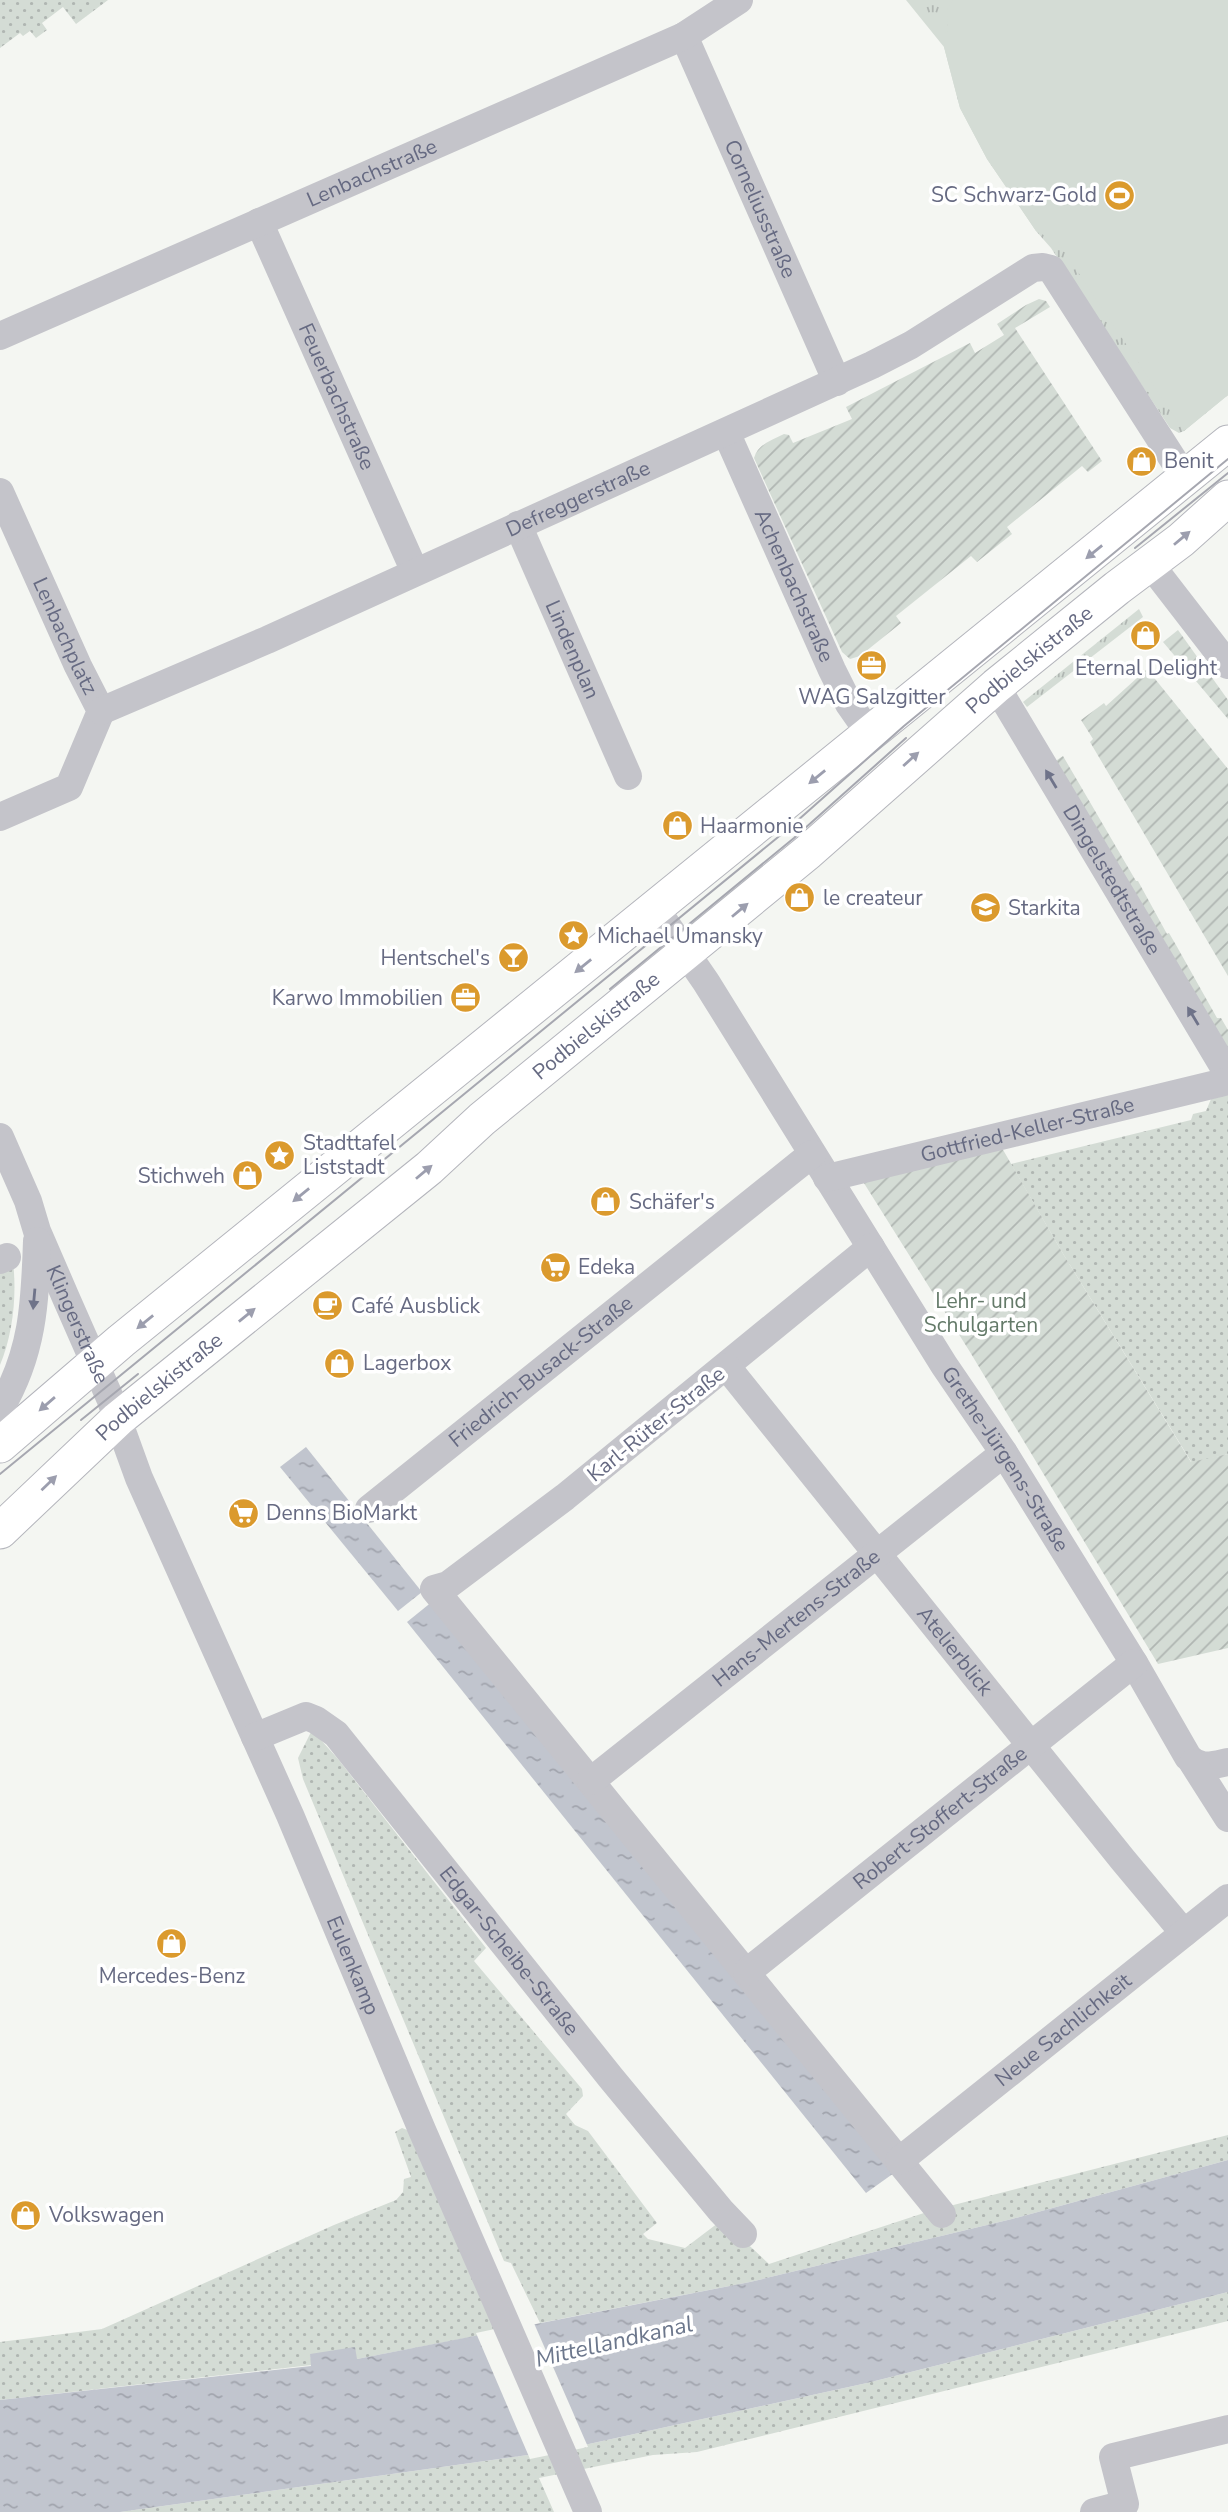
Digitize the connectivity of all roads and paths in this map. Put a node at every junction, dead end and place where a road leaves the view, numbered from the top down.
1 (739, 0) edge
2 (684, 36) junction
3 (259, 222) junction
4 (0, 336) edge
5 (837, 382) junction
6 (726, 432) junction
7 (1228, 443) edge
8 (1185, 478) junction
9 (0, 492) edge
10 (1228, 498) edge
11 (518, 525) junction
12 (1150, 564) junction
13 (415, 572) junction
14 (1228, 665) edge
15 (996, 686) junction
16 (101, 711) junction
17 (870, 734) junction
18 (628, 776) dead end
19 (0, 817) edge
20 (655, 908) junction
21 (687, 952) junction
22 (1220, 1081) edge
23 (0, 1137) edge
24 (812, 1154) junction
25 (827, 1178) junction
26 (37, 1231) junction
27 (871, 1247) junction
28 (94, 1363) junction
29 (727, 1367) junction
30 (0, 1409) edge
31 (118, 1419) junction
32 (0, 1445) edge
33 (1004, 1453) junction
34 (369, 1509) dead end
35 (0, 1531) edge
36 (877, 1555) junction
37 (1133, 1663) junction
38 (255, 1737) junction
39 (1031, 1745) junction
40 (1228, 1762) edge
41 (1193, 1763) junction
42 (591, 1781) junction
43 (1228, 1818) edge
44 (1228, 1898) edge
45 (1184, 1933) junction
46 (747, 1972) junction
47 (899, 2161) junction
48 (942, 2214) dead end
49 (743, 2234) dead end
50 (1228, 2429) edge
51 (588, 2512) edge
52 (1094, 2512) edge

1 - 2 street, Lenbachstraße
2 - 3 street, Lenbachstraße
2 - 5 street, Corneliusstraße
3 - 4 street, Lenbachstraße
3 - 13 street, Feuerbachstraße
5 - 6 street, Defreggerstraße
5 - 8 street, Defreggerstraße
6 - 11 street, Defreggerstraße
6 - 17 street, Achenbachstraße
7 - 8 main road, Podbielskistraße
8 -> 17 main road, Podbielskistraße
9 - 16 street, Lenbachplatz
12 -> 10 main road, Podbielskistraße
11 - 13 street, Defreggerstraße
11 - 18 street, Lindenplan
12 - 14 street
12 - 15 main road, Podbielskistraße
13 - 16 street, Defreggerstraße
21 -> 15 main road, Podbielskistraße
22 -> 15 street, Dingelstedtstraße
16 - 19 street, Lenbachplatz
17 -> 20 main road, Podbielskistraße
20 - 21 street, Grethe-Jürgens-Straße
20 -> 28 main road, Podbielskistraße
21 - 24 street, Grethe-Jürgens-Straße
31 -> 21 main road, Podbielskistraße
22 - 25 street, Gottfried-Keller-Straße
23 - 26 street, Klingerstraße
24 - 25 street, Grethe-Jürgens-Straße
24 - 34 street, Friedrich-Busack-Straße
25 - 27 street, Grethe-Jürgens-Straße
26 - 28 street, Klingerstraße
26 -> 30 street, Klingerstraße
27 - 29 street, Karl-Rüter-Straße
27 - 33 street, Grethe-Jürgens-Straße
28 - 31 street, Klingerstraße
28 -> 32 main road, Podbielskistraße
29 - 36 street, Atelierblick
29 - 42 street, Karl-Rüter-Straße
35 -> 31 main road, Podbielskistraße
31 - 38 street, Eulenkamp
33 - 36 street, Hans-Mertens-Straße
33 - 37 street, Grethe-Jürgens-Straße
36 - 39 street, Atelierblick
36 - 42 street, Hans-Mertens-Straße
37 - 39 street, Robert-Stoffert-Straße
37 - 41 street, Grethe-Jürgens-Straße
38 - 49 street, Edgar-Scheibe-Straße
38 - 51 street, Eulenkamp
39 - 45 street, Atelierblick
39 - 46 street, Robert-Stoffert-Straße
40 - 41 street
41 - 43 street, Grethe-Jürgens-Straße
42 - 46 street
44 - 45 street, Neue Sachlichkeit
45 - 47 street, Neue Sachlichkeit
46 - 47 street
47 - 48 street
50 - 52 street

